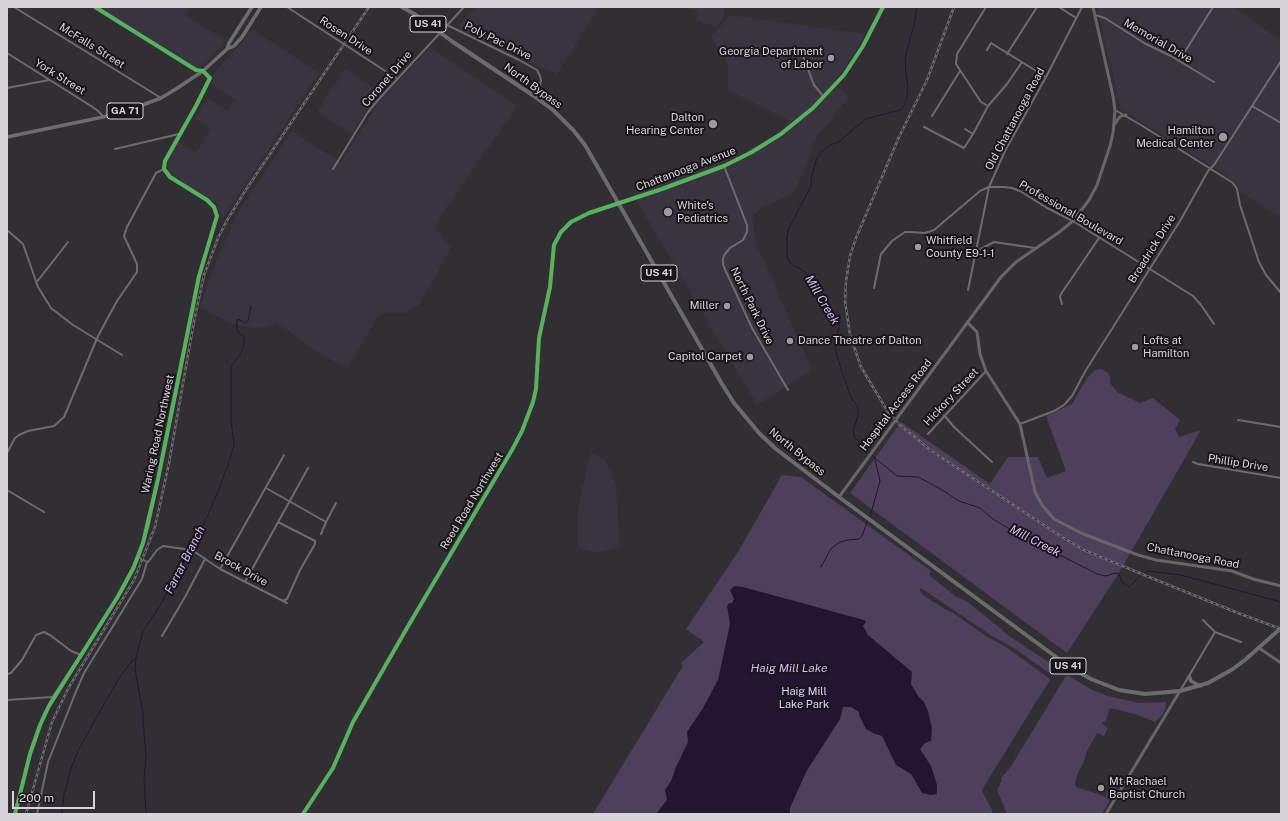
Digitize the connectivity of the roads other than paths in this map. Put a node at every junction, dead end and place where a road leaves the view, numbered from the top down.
1 (14, 7) edge
2 (95, 7) edge
3 (252, 7) edge
4 (261, 7) edge
5 (287, 7) edge
6 (402, 7) edge
7 (464, 7) edge
8 (883, 7) edge
9 (986, 7) edge
10 (1037, 7) edge
11 (1059, 7) edge
12 (1082, 7) edge
13 (1093, 7) edge
14 (1213, 7) edge
15 (249, 9) edge
16 (1094, 14) junction
17 (1076, 18) junction
18 (447, 25) junction
19 (227, 49) junction
20 (987, 50) dead end
21 (7, 53) edge
22 (1007, 54) junction
23 (760, 55) dead end
24 (1179, 61) junction
25 (1281, 61) edge
26 (1022, 62) junction
27 (960, 70) junction
28 (203, 71) junction
29 (1046, 77) junction
30 (397, 78) junction
31 (50, 80) junction
32 (1214, 82) dead end
33 (7, 88) edge
34 (534, 96) junction
35 (824, 97) junction
36 (161, 98) junction
37 (988, 106) junction
38 (1252, 106) junction
39 (1116, 110) junction
40 (932, 116) dead end
41 (1126, 116) junction
42 (103, 117) junction
43 (1281, 123) edge
44 (1114, 126) junction
45 (924, 127) dead end
46 (965, 129) dead end
47 (180, 134) junction
48 (973, 134) junction
49 (7, 137) edge
50 (115, 149) dead end
51 (724, 166) junction
52 (164, 169) junction
53 (333, 169) dead end
54 (1210, 169) junction
55 (989, 187) junction
56 (618, 203) junction
57 (1072, 221) junction
58 (7, 230) edge
59 (1099, 238) junction
60 (68, 242) dead end
61 (1036, 248) junction
62 (975, 252) junction
63 (1149, 269) junction
64 (36, 283) junction
65 (874, 288) dead end
66 (968, 290) dead end
67 (1281, 293) edge
68 (1062, 304) dead end
69 (967, 322) junction
70 (1214, 324) dead end
71 (96, 339) junction
72 (122, 355) dead end
73 (986, 371) junction
74 (788, 390) dead end
75 (944, 415) junction
76 (1238, 420) dead end
77 (1020, 424) junction
78 (1281, 427) edge
79 (928, 434) dead end
80 (7, 453) edge
81 (284, 455) dead end
82 (992, 462) dead end
83 (1193, 462) dead end
84 (308, 468) dead end
85 (1281, 478) edge
86 (266, 488) junction
87 (7, 490) edge
88 (839, 497) junction
89 (289, 501) junction
90 (336, 503) dead end
91 (44, 512) dead end
92 (278, 522) junction
93 (326, 522) junction
94 (321, 534) dead end
95 (138, 557) junction
96 (205, 559) junction
97 (146, 562) junction
98 (220, 569) junction
99 (245, 582) junction
100 (1281, 586) edge
101 (283, 601) junction
102 (287, 603) dead end
103 (1203, 620) dead end
104 (1281, 628) edge
105 (1215, 632) junction
106 (162, 636) dead end
107 (1241, 642) dead end
108 (1259, 648) junction
109 (81, 655) junction
110 (1281, 664) edge
111 (7, 674) edge
112 (1189, 676) junction
113 (1200, 686) junction
114 (1180, 691) junction
115 (53, 697) junction
116 (7, 700) edge
117 (15, 814) edge
118 (37, 814) edge
119 (303, 814) edge
120 (1106, 814) edge

1 - 36 street, McFalls Street
2 - 28 street
3 - 15 main road, GA 71
4 - 19 main road, GA 71
5 - 30 street, Rosen Drive
6 - 34 highway, North Bypass / US 41
7 - 18 street, Coronet Drive
8 - 35 street, Chattanooga Avenue
9 - 27 street
10 - 22 street
11 - 17 street
12 - 17 street, Old Chattanooga Road
13 - 16 street
14 - 24 street
15 - 19 main road, GA 71
16 - 24 street, Memorial Drive
16 - 39 street
17 - 29 street, Old Chattanooga Road
18 - 30 street, Coronet Drive
18 - 34 street, Poly Pac Drive
19 - 28 main road, GA 71
20 - 22 street
21 - 31 street, York Street
22 - 26 street
23 - 35 street
24 - 32 street, Memorial Drive
25 - 38 street, Broadrick Drive
26 - 29 street
26 - 37 street
27 - 37 street
27 - 40 street
28 - 36 main road, GA 71
28 - 47 street
29 - 55 street, Old Chattanooga Road
30 - 53 street, Coronet Drive
31 - 33 street
31 - 42 street, York Street
34 - 56 highway, North Bypass / US 41
35 - 51 street, Chattanooga Avenue
36 - 42 main road, GA 71
37 - 48 street
38 - 43 street
38 - 54 street, Broadrick Drive
39 - 41 street
39 - 44 street
41 - 44 street
41 - 54 street
42 - 49 main road, GA 71
44 - 57 street
45 - 48 street
46 - 48 street
47 - 50 street
47 - 52 street
51 - 56 street, Chattanooga Avenue
51 - 74 street, North Park Drive
52 - 71 street
52 - 95 street, Waring Road Northwest
54 - 63 street, Broadrick Drive
54 - 67 street
55 - 57 street, Professional Boulevard
55 - 62 street, Old Chattanooga Road
55 - 65 street
56 - 88 highway, North Bypass / US 41
56 - 119 street, Reed Road Northwest
57 - 59 street, Professional Boulevard
57 - 61 street
58 - 64 street
59 - 63 street, Professional Boulevard
59 - 68 street
60 - 64 street
61 - 62 street
61 - 69 street
62 - 66 street, Old Chattanooga Road
63 - 70 street, Professional Boulevard
63 - 77 street, Broadrick Drive
64 - 71 street
69 - 73 street, Chattanooga Road
69 - 88 street, Hospital Access Road
71 - 72 street
71 - 80 street
73 - 75 street, Hickory Street
73 - 77 street, Chattanooga Road
75 - 79 street, Hickory Street
75 - 82 street
76 - 78 street
77 - 100 street, Chattanooga Road
81 - 86 street
83 - 85 street, Phillip Drive
84 - 89 street
86 - 89 street
86 - 98 street
87 - 91 street
88 - 114 highway, North Bypass / US 41
89 - 92 street
89 - 93 street
90 - 93 street
92 - 99 street
92 - 101 street
93 - 94 street
95 - 97 street
95 - 109 street, Waring Road Northwest
96 - 97 street, Brock Drive
96 - 98 street, Brock Drive
96 - 106 street
97 - 118 street
98 - 99 street, Brock Drive
99 - 101 street, Brock Drive
101 - 102 street, Brock Drive
103 - 105 street
104 - 108 highway, North Bypass / US 41
105 - 107 street
105 - 112 street
108 - 110 street
108 - 113 highway, North Bypass / US 41
109 - 111 street
109 - 115 street, Waring Road Northwest
112 - 113 main road
112 - 114 street
113 - 114 highway, North Bypass / US 41
114 - 120 street
115 - 116 street
115 - 117 street, Waring Road Northwest

